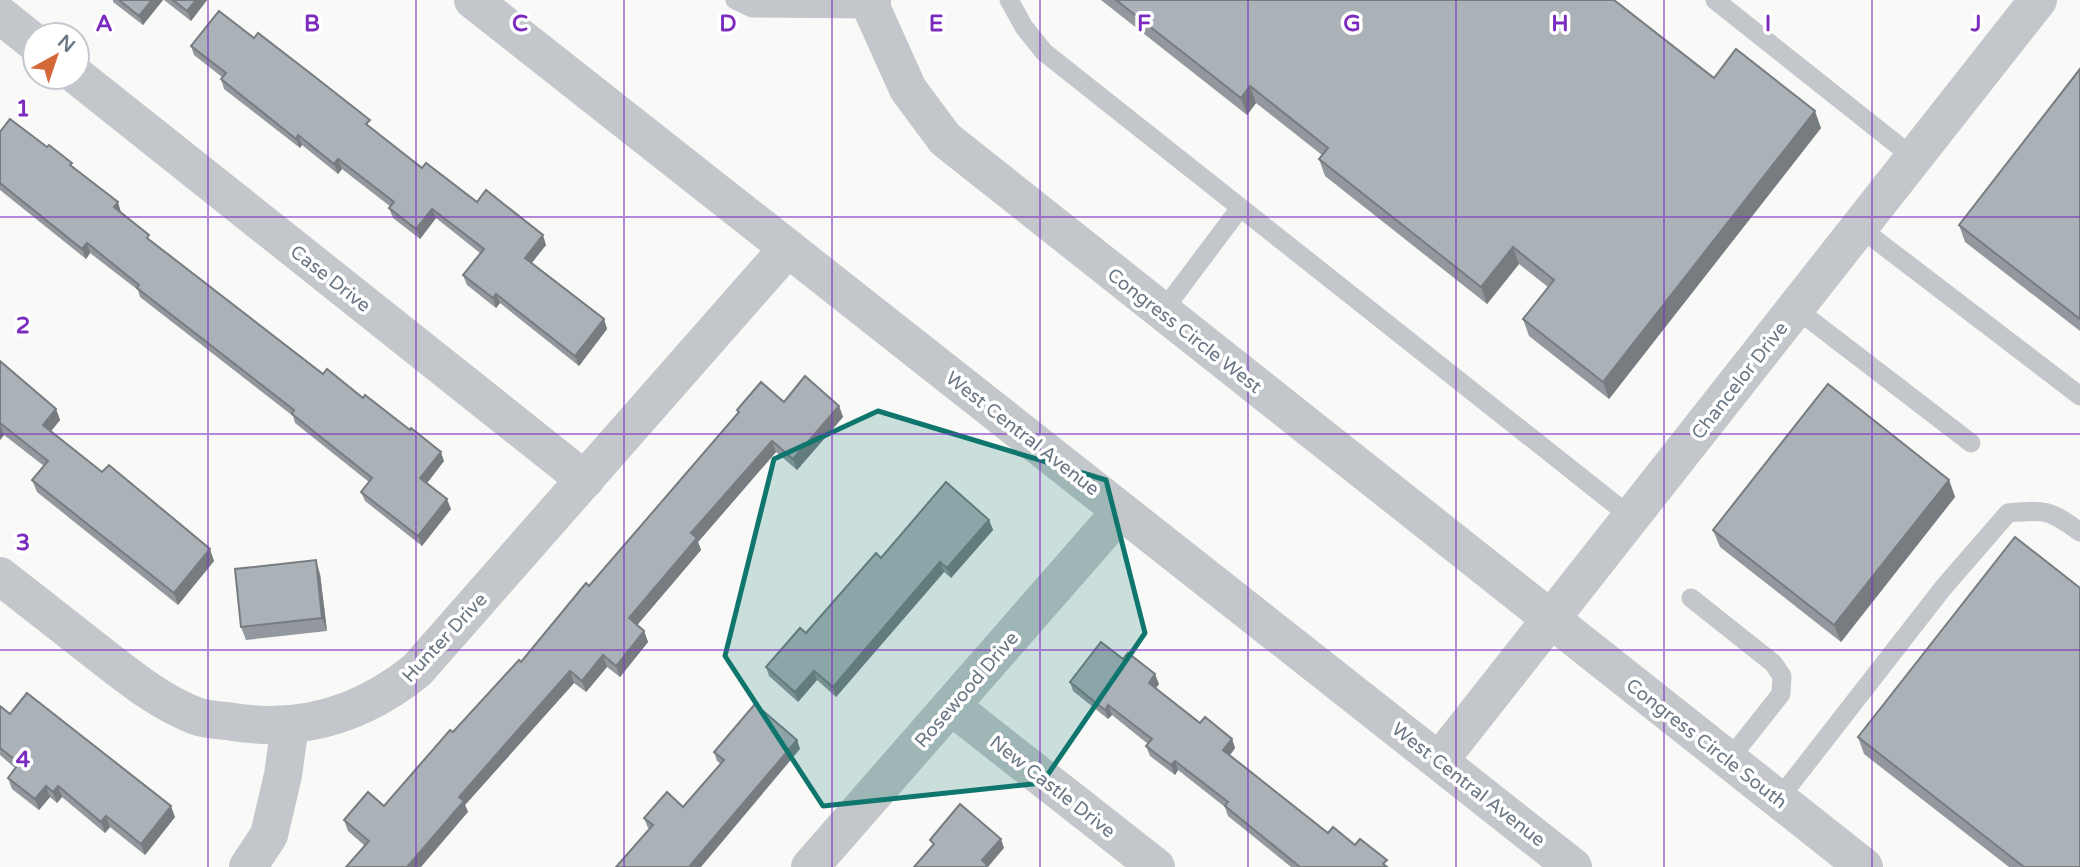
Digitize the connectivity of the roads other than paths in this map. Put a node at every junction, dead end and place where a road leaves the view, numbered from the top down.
1 (473, 0) edge
2 (735, 0) edge
3 (1009, 0) edge
4 (1715, 0) edge
5 (2039, 0) edge
6 (872, 5) edge
7 (0, 15) edge
8 (21, 32) edge
9 (91, 87) edge
10 (1913, 158) junction
11 (1240, 208) junction
12 (1860, 227) junction
13 (788, 248) junction
14 (1796, 308) junction
15 (1162, 312) junction
16 (2080, 396) edge
17 (1971, 443) dead end
18 (585, 480) junction
19 (1121, 510) junction
20 (1631, 517) junction
21 (2080, 532) edge
22 (0, 576) edge
23 (1691, 598) dead end
24 (1550, 620) junction
25 (951, 706) junction
26 (290, 725) junction
27 (1439, 761) junction
28 (1728, 761) junction
29 (1778, 800) junction
30 (248, 867) edge
31 (810, 867) edge
32 (1156, 867) edge
33 (1573, 867) edge
34 (1864, 867) edge

1 - 13 street, West Central Avenue
2 - 6 lane
3 - 11 lane
4 - 10 lane
5 - 10 street, Chancelor Drive
6 - 15 street, Congress Circle West
7 - 8 street
9 - 18 street, Case Drive
10 - 12 street, Chancelor Drive
11 - 15 lane
11 - 20 lane
12 - 14 street, Chancelor Drive
12 - 16 lane
13 - 18 street, Hunter Drive
13 - 19 street, West Central Avenue
14 - 17 lane
14 - 20 street, Chancelor Drive
15 - 24 street, Congress Circle West
18 - 26 street, Hunter Drive
19 - 25 street, Rosewood Drive
19 - 27 street, West Central Avenue
20 - 24 street, Chancelor Drive
21 - 29 lane
22 - 26 street, Hunter Drive
23 - 28 lane
24 - 27 street, Chancelor Drive
24 - 28 street, Congress Circle South
25 - 31 street, Rosewood Drive
25 - 32 street, New Castle Drive
26 - 30 street
27 - 33 street, West Central Avenue
28 - 29 street, Congress Circle South
29 - 34 street, Congress Circle South

